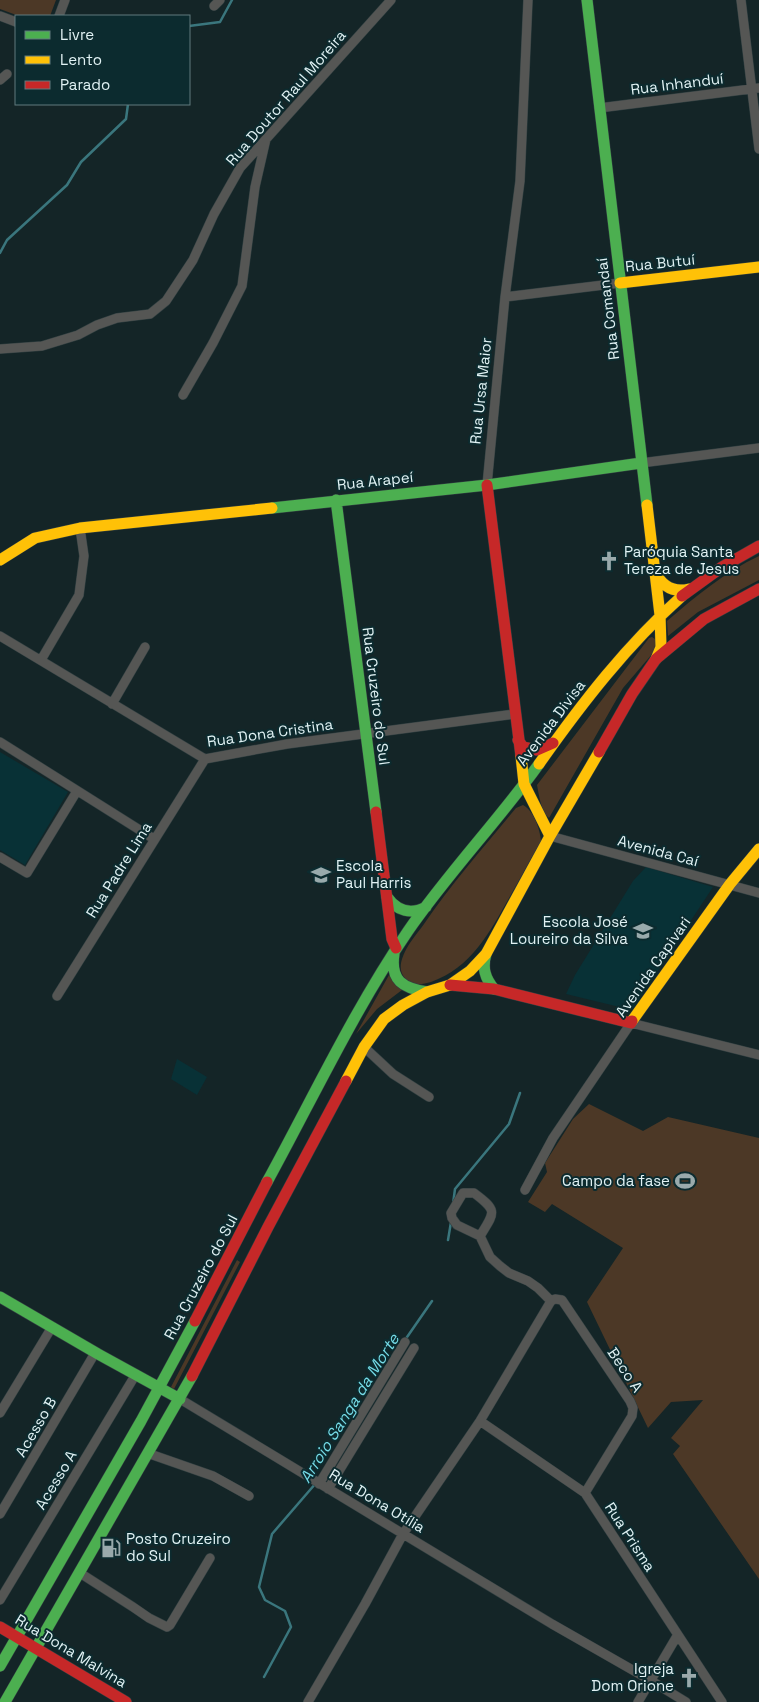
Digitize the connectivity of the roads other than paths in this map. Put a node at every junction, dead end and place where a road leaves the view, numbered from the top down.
1 (65, 0) edge
2 (391, 0) edge
3 (528, 0) edge
4 (587, 0) edge
5 (741, 0) edge
6 (59, 15) edge
7 (0, 16) edge
8 (15, 22) edge
9 (755, 89) edge
10 (598, 108) junction
11 (266, 136) junction
12 (759, 149) edge
13 (759, 268) edge
14 (620, 283) junction
15 (505, 297) junction
16 (0, 349) edge
17 (183, 395) dead end
18 (759, 448) edge
19 (641, 463) junction
20 (486, 485) junction
21 (336, 500) junction
22 (80, 528) junction
23 (759, 546) edge
24 (0, 560) edge
25 (654, 570) junction
26 (690, 589) junction
27 (759, 589) edge
28 (660, 615) junction
29 (0, 636) edge
30 (145, 648) dead end
31 (656, 659) junction
32 (41, 660) junction
33 (112, 704) junction
34 (515, 714) junction
35 (366, 734) junction
36 (518, 740) junction
37 (0, 742) edge
38 (553, 743) junction
39 (205, 759) junction
40 (524, 784) junction
41 (78, 790) junction
42 (550, 836) junction
43 (154, 839) junction
44 (759, 849) edge
45 (0, 857) edge
46 (730, 884) junction
47 (759, 892) edge
48 (385, 894) junction
49 (427, 906) junction
50 (396, 948) junction
51 (486, 954) junction
52 (450, 985) junction
53 (494, 989) junction
54 (427, 992) junction
55 (57, 996) dead end
56 (631, 1023) junction
57 (364, 1047) junction
58 (759, 1055) edge
59 (429, 1097) dead end
60 (525, 1190) dead end
61 (480, 1236) junction
62 (0, 1297) edge
63 (550, 1301) junction
64 (52, 1327) junction
65 (406, 1342) dead end
66 (414, 1348) dead end
67 (95, 1353) junction
68 (136, 1374) junction
69 (160, 1387) junction
70 (180, 1399) junction
71 (0, 1414) edge
72 (480, 1421) junction
73 (150, 1454) junction
74 (319, 1484) junction
75 (328, 1489) junction
76 (585, 1492) junction
77 (249, 1496) dead end
78 (0, 1514) edge
79 (403, 1534) junction
80 (210, 1558) dead end
81 (80, 1573) junction
82 (0, 1600) edge
83 (0, 1627) edge
84 (17, 1636) junction
85 (677, 1636) junction
86 (37, 1648) junction
87 (0, 1666) edge
88 (650, 1680) junction
89 (5, 1702) edge
90 (126, 1702) edge
91 (308, 1702) edge
92 (638, 1702) edge
93 (686, 1702) edge
94 (722, 1702) edge

1 - 6 street
2 - 11 street, Rua Doutor Raul Moreira
3 - 15 street, Rua Ursa Maior
4 - 10 street, Rua Comandaí
5 - 9 street
7 - 8 street
9 - 10 street, Rua Inhanduí
9 - 12 street
10 - 14 street, Rua Comandaí
11 - 16 street, Rua Doutor Raul Moreira
11 - 17 street
13 - 14 street, Rua Butuí
14 - 15 street, Rua Butuí
14 - 19 street, Rua Comandaí
15 - 20 street, Rua Ursa Maior
18 - 19 street, Rua Arapeí
19 - 20 street, Rua Arapeí
19 - 25 street, Rua Comandaí
20 - 21 street, Rua Arapeí
20 - 34 street, Rua Ursa Maior
21 - 22 street, Rua Arapeí
21 - 35 street, Rua Cruzeiro do Sul
22 - 24 street, Rua Arapeí
22 - 32 street
23 - 26 street, Avenida Divisa
25 - 26 street
25 - 28 street, Rua Comandaí
26 - 28 street, Avenida Divisa
27 - 31 street
28 - 31 street, Rua Comandaí
28 - 38 street, Avenida Divisa
29 - 32 street, Rua Dona Cristina
30 - 33 street
31 - 42 street
32 - 33 street, Rua Dona Cristina
33 - 39 street, Rua Dona Cristina
34 - 35 street, Rua Dona Cristina
34 - 36 street, Rua Ursa Maior
35 - 39 street, Rua Dona Cristina
35 - 48 street, Rua Cruzeiro do Sul
36 - 38 street
36 - 40 street, Rua Ursa Maior
37 - 41 street
38 - 40 street, Avenida Divisa
39 - 43 street, Rua Padre Lima
40 - 42 street, Rua Ursa Maior
40 - 49 street, Avenida Divisa
41 - 43 street
41 - 45 street
42 - 46 street, Avenida Caí
42 - 51 street
43 - 55 street, Rua Padre Lima
44 - 46 street, Avenida Capivari
46 - 47 street, Avenida Caí
46 - 56 street, Avenida Capivari
48 - 49 street
48 - 50 street, Rua Cruzeiro do Sul
49 - 50 street, Avenida Divisa
50 - 54 street
50 - 69 street, Rua Cruzeiro do Sul
51 - 52 street
51 - 53 street
52 - 53 street
52 - 54 street
53 - 56 street
54 - 57 street
56 - 58 street
56 - 60 street, Avenida Capivari
57 - 59 street
57 - 70 street
61 - 61 street
61 - 63 street
62 - 64 street, Rua Dona Otília
63 - 72 street
63 - 76 street, Beco A
64 - 67 street, Rua Dona Otília
64 - 71 street
65 - 74 street
66 - 75 street
67 - 68 street, Rua Dona Otília
67 - 78 street, Acesso B
68 - 69 street, Rua Dona Otília
68 - 82 street, Acesso A
69 - 70 street, Rua Dona Otília
69 - 84 street, Rua Cruzeiro do Sul
70 - 73 street
70 - 74 street, Rua Dona Otília
72 - 76 street, Rua Prisma
72 - 79 street
73 - 77 street
73 - 81 street
74 - 75 street, Rua Dona Otília
75 - 79 street, Rua Dona Otília
76 - 85 street, Rua Prisma
79 - 88 street, Rua Dona Otília
79 - 91 street
80 - 81 street
81 - 86 street
83 - 84 street, Rua Dona Malvina
84 - 86 street, Rua Dona Malvina
84 - 87 street, Rua Cruzeiro do Sul
85 - 88 street
85 - 94 street, Rua Prisma
86 - 89 street
86 - 90 street, Rua Dona Malvina
88 - 92 street
88 - 93 street, Rua Dona Otília

